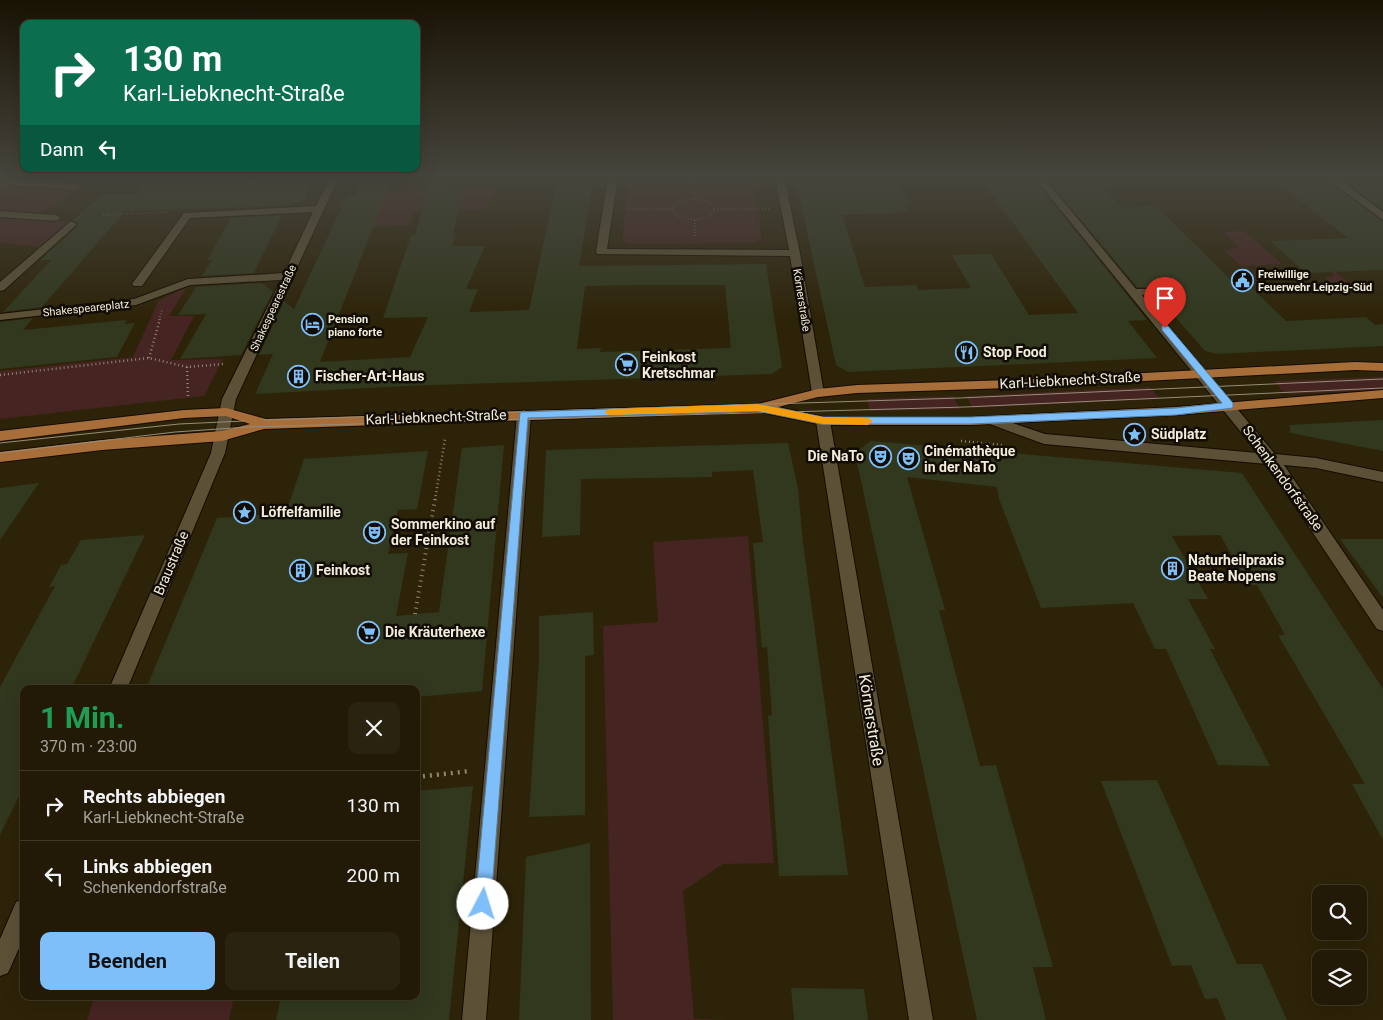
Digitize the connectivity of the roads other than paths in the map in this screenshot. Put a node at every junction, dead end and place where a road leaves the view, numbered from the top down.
1 (72, 224) dead end
2 (180, 225) edge
3 (312, 225) edge
4 (606, 225) edge
5 (789, 225) edge
6 (1077, 225) edge
7 (795, 253) junction
8 (287, 276) junction
9 (138, 284) dead end
10 (0, 288) edge
11 (1153, 291) dead end
12 (1134, 292) junction
13 (0, 317) edge
14 (1383, 367) edge
15 (1202, 372) junction
16 (818, 393) junction
17 (1383, 394) edge
18 (1229, 406) junction
19 (758, 408) junction
20 (226, 412) junction
21 (524, 414) junction
22 (992, 420) junction
23 (264, 424) junction
24 (824, 424) junction
25 (0, 436) edge
26 (222, 436) junction
27 (0, 458) edge
28 (1273, 460) junction
29 (1383, 476) edge
30 (1383, 624) edge
31 (120, 685) edge
32 (20, 919) edge
33 (0, 965) edge
34 (474, 1020) edge
35 (921, 1020) edge

1 - 10 street
2 - 9 street, Shakespeareplatz
3 - 8 street, Shakespearestraße
4 - 7 street
5 - 7 street, Körnerstraße
6 - 12 street, Schenkendorfstraße
7 - 16 street, Körnerstraße
8 - 13 street, Shakespeareplatz
8 - 20 street, Shakespearestraße
11 - 12 street
12 - 15 street, Schenkendorfstraße
14 - 15 main road, Karl-Liebknecht-Straße
15 - 16 main road, Karl-Liebknecht-Straße
15 - 18 street, Schenkendorfstraße
16 - 19 main road, Karl-Liebknecht-Straße
17 - 18 main road, Karl-Liebknecht-Straße
18 - 22 main road, Karl-Liebknecht-Straße
18 - 28 street, Schenkendorfstraße
19 - 21 main road, Karl-Liebknecht-Straße
19 - 24 main road, Karl-Liebknecht-Straße
20 - 23 main road, Karl-Liebknecht-Straße
20 - 25 main road, Karl-Liebknecht-Straße
20 - 26 street
21 - 23 main road, Karl-Liebknecht-Straße
21 - 34 street
22 - 24 main road, Karl-Liebknecht-Straße
22 - 28 street, Karl-Liebknecht-Straße
23 - 26 main road, Karl-Liebknecht-Straße
24 - 35 street, Körnerstraße
26 - 27 main road, Karl-Liebknecht-Straße
26 - 31 street, Braustraße
28 - 29 street, Karl-Liebknecht-Straße
28 - 30 street, Schenkendorfstraße
32 - 33 street

